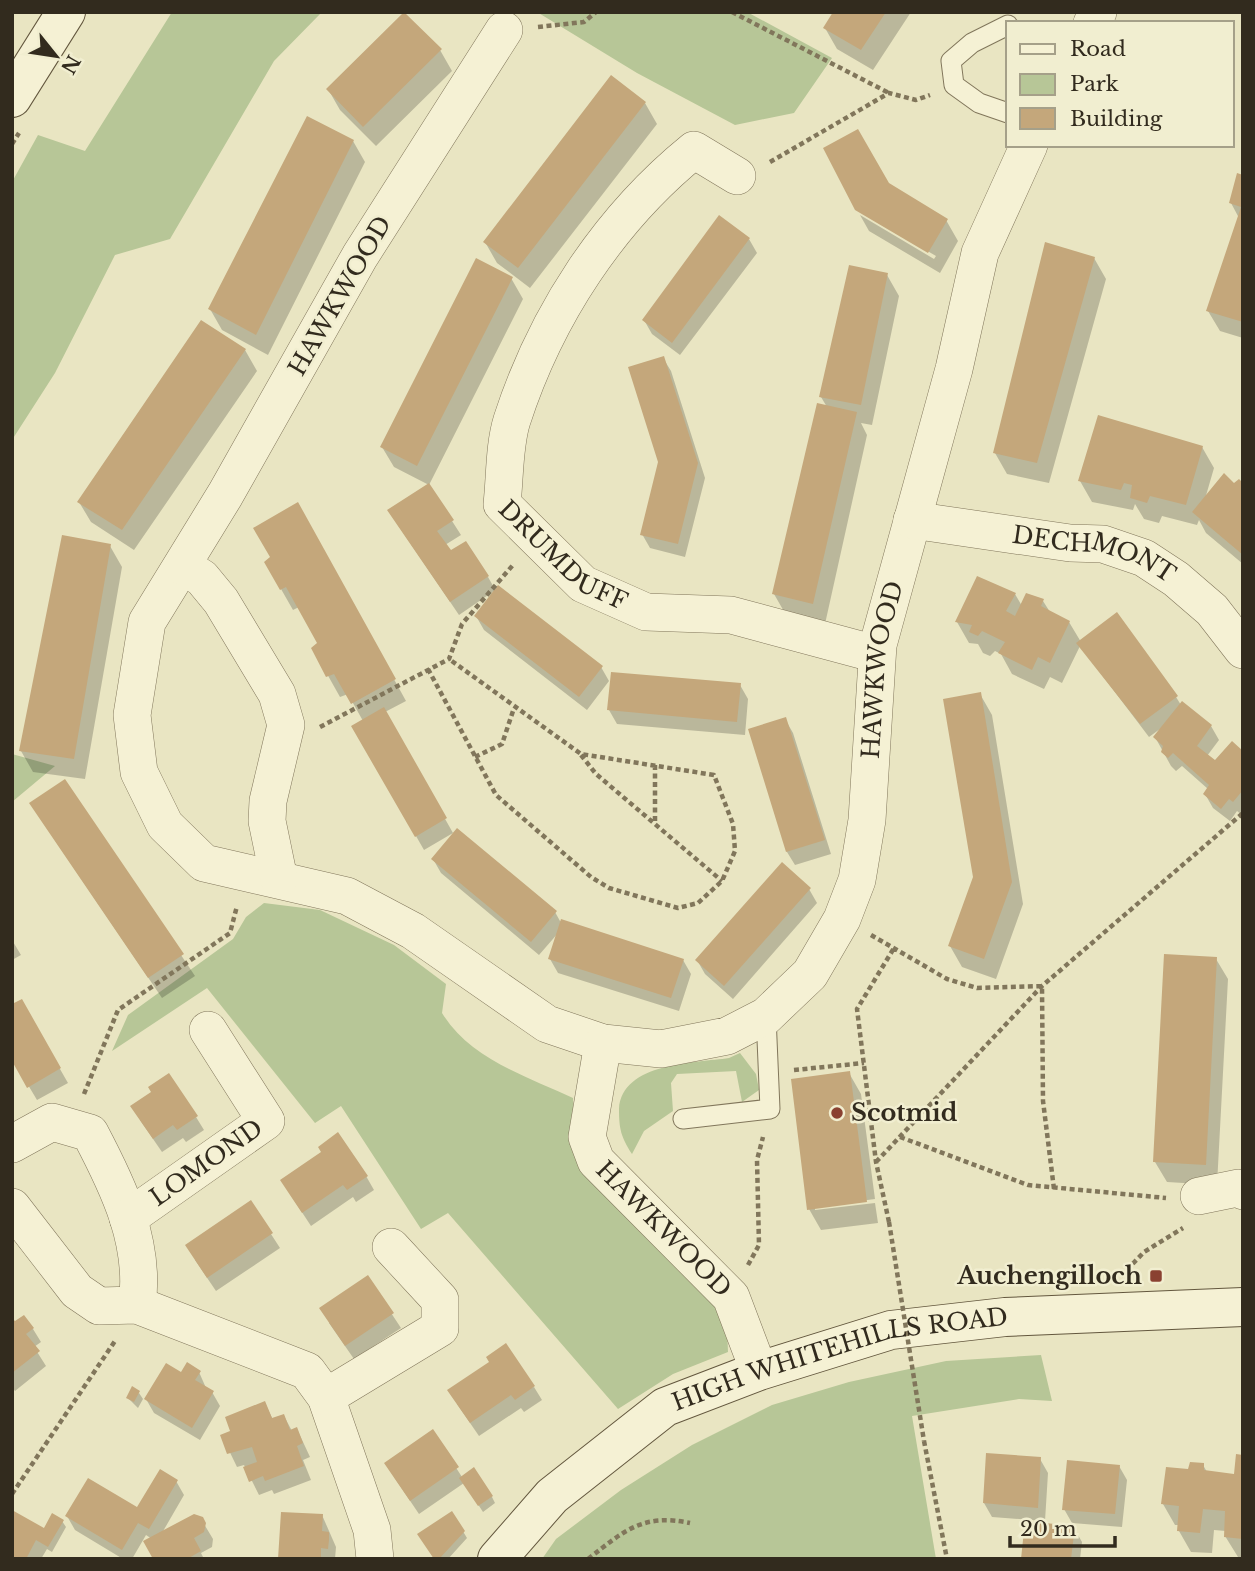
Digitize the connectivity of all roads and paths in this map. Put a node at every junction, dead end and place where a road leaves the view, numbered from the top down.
1 (66, 12) edge
2 (596, 12) edge
3 (732, 12) edge
4 (1006, 26) edge
5 (504, 30) joint
6 (954, 85) junction
7 (889, 93) junction
8 (12, 98) edge
9 (1006, 112) edge
10 (1028, 147) edge
11 (737, 176) joint
12 (912, 520) junction
13 (537, 539) junction
14 (183, 566) junction
15 (1243, 650) edge
16 (876, 654) junction
17 (449, 659) junction
18 (428, 670) junction
19 (514, 708) junction
20 (580, 754) junction
21 (475, 757) junction
22 (280, 758) junction
23 (655, 765) junction
24 (1243, 813) edge
25 (655, 822) junction
26 (263, 876) junction
27 (722, 881) junction
28 (842, 919) junction
29 (894, 948) junction
30 (1042, 986) junction
31 (766, 1016) junction
32 (208, 1030) dead end
33 (603, 1043) junction
34 (864, 1063) junction
35 (769, 1072) junction
36 (770, 1109) junction
37 (683, 1119) dead end
38 (71, 1127) junction
39 (900, 1137) junction
40 (12, 1144) edge
41 (876, 1162) junction
42 (1241, 1184) edge
43 (1054, 1189) junction
44 (1199, 1196) junction
45 (12, 1207) edge
46 (128, 1218) junction
47 (391, 1247) dead end
48 (732, 1297) junction
49 (137, 1305) junction
50 (1243, 1307) edge
51 (1097, 1313) junction
52 (759, 1371) junction
53 (326, 1397) junction
54 (12, 1494) edge
55 (690, 1523) dead end
56 (375, 1559) edge
57 (497, 1559) edge
58 (588, 1559) edge
59 (947, 1559) edge

1 - 8 street
2 - 5 path
3 - 7 path
4 - 6 lane
5 - 14 street, HAWKWOOD
6 - 7 path
6 - 9 lane
7 - 11 path
10 - 12 street, HAWKWOOD
11 - 13 street, DRUMDUFF
12 - 15 street, DECHMONT
12 - 16 street, HAWKWOOD
13 - 16 street, DRUMDUFF
13 - 17 path
14 - 22 street
14 - 26 street, HAWKWOOD
16 - 28 street, HAWKWOOD
17 - 18 path
17 - 19 path
18 - 21 path
18 - 22 path
19 - 20 path
19 - 21 path
20 - 23 path
20 - 25 path
21 - 27 path
22 - 26 street
23 - 25 path
23 - 27 path
24 - 30 path
25 - 27 path
26 - 33 street, HAWKWOOD
26 - 38 path
28 - 29 path
28 - 31 street, HAWKWOOD
29 - 30 path
29 - 34 path
30 - 39 path
30 - 43 path
31 - 33 street, HAWKWOOD
31 - 35 lane
32 - 46 street, LOMOND
33 - 48 street, HAWKWOOD
34 - 35 path
34 - 41 path
35 - 36 lane
36 - 37 lane
36 - 48 path
38 - 40 street
38 - 46 street, LOMOND
39 - 41 path
39 - 43 path
41 - 59 path, bridge
42 - 44 street
43 - 44 path
44 - 51 path
45 - 49 street
46 - 49 street, LOMOND
47 - 53 street
48 - 52 street, HAWKWOOD
49 - 53 street
49 - 54 path
50 - 51 street, HIGH WHITEHILLS ROAD
51 - 52 street, HIGH WHITEHILLS ROAD
52 - 57 street, HIGH WHITEHILLS ROAD
53 - 56 street
55 - 58 path

